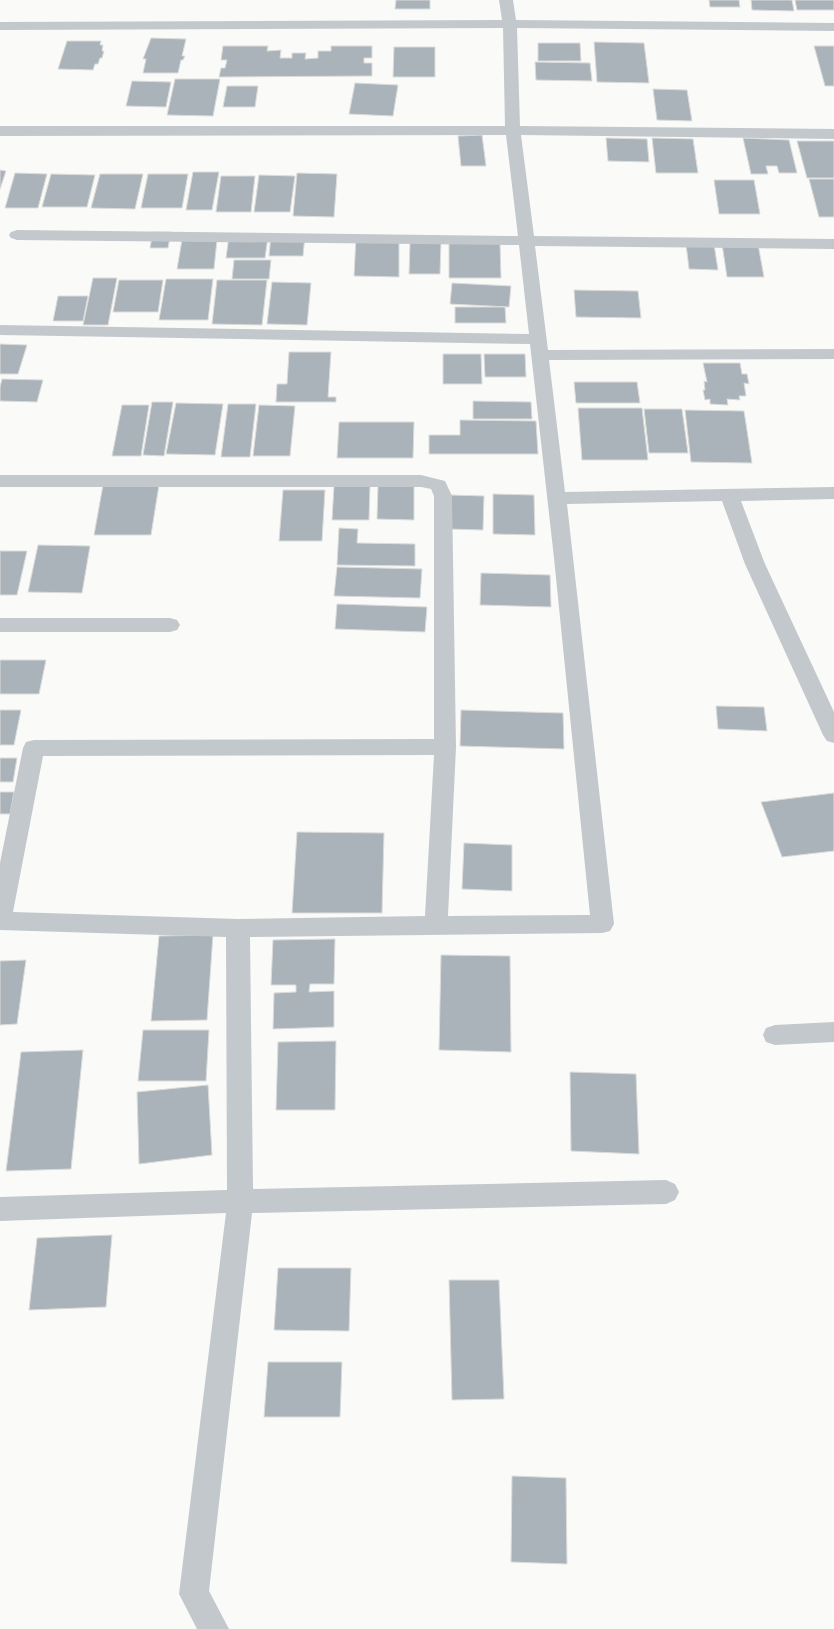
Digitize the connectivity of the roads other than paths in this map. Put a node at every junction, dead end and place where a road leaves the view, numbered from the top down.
1 (506, 0) edge
2 (510, 24) junction
3 (0, 26) edge
4 (834, 27) edge
5 (513, 130) junction
6 (0, 132) edge
7 (834, 134) edge
8 (17, 235) dead end
9 (525, 242) junction
10 (834, 244) edge
11 (0, 330) edge
12 (539, 347) junction
13 (834, 354) edge
14 (0, 481) edge
15 (834, 493) edge
16 (729, 494) junction
17 (556, 498) junction
18 (0, 624) edge
19 (170, 625) dead end
20 (834, 735) edge
21 (445, 747) junction
22 (0, 921) edge
23 (436, 927) junction
24 (238, 928) junction
25 (834, 1032) edge
26 (775, 1035) dead end
27 (666, 1192) dead end
28 (240, 1201) junction
29 (0, 1209) edge
30 (214, 1629) edge

1 - 2 street
2 - 3 street
2 - 4 street
2 - 5 street
5 - 6 street
5 - 7 street
5 - 9 street
8 - 9 street
9 - 10 street
9 - 12 street
11 - 12 street
12 - 13 street
12 - 17 street
14 - 21 street
15 - 16 street
16 - 17 street
16 - 20 street
17 - 23 street
18 - 19 street
21 - 22 street
21 - 23 street
22 - 24 street
23 - 24 street
24 - 28 street
25 - 26 street
27 - 28 street
28 - 29 street
28 - 30 street

